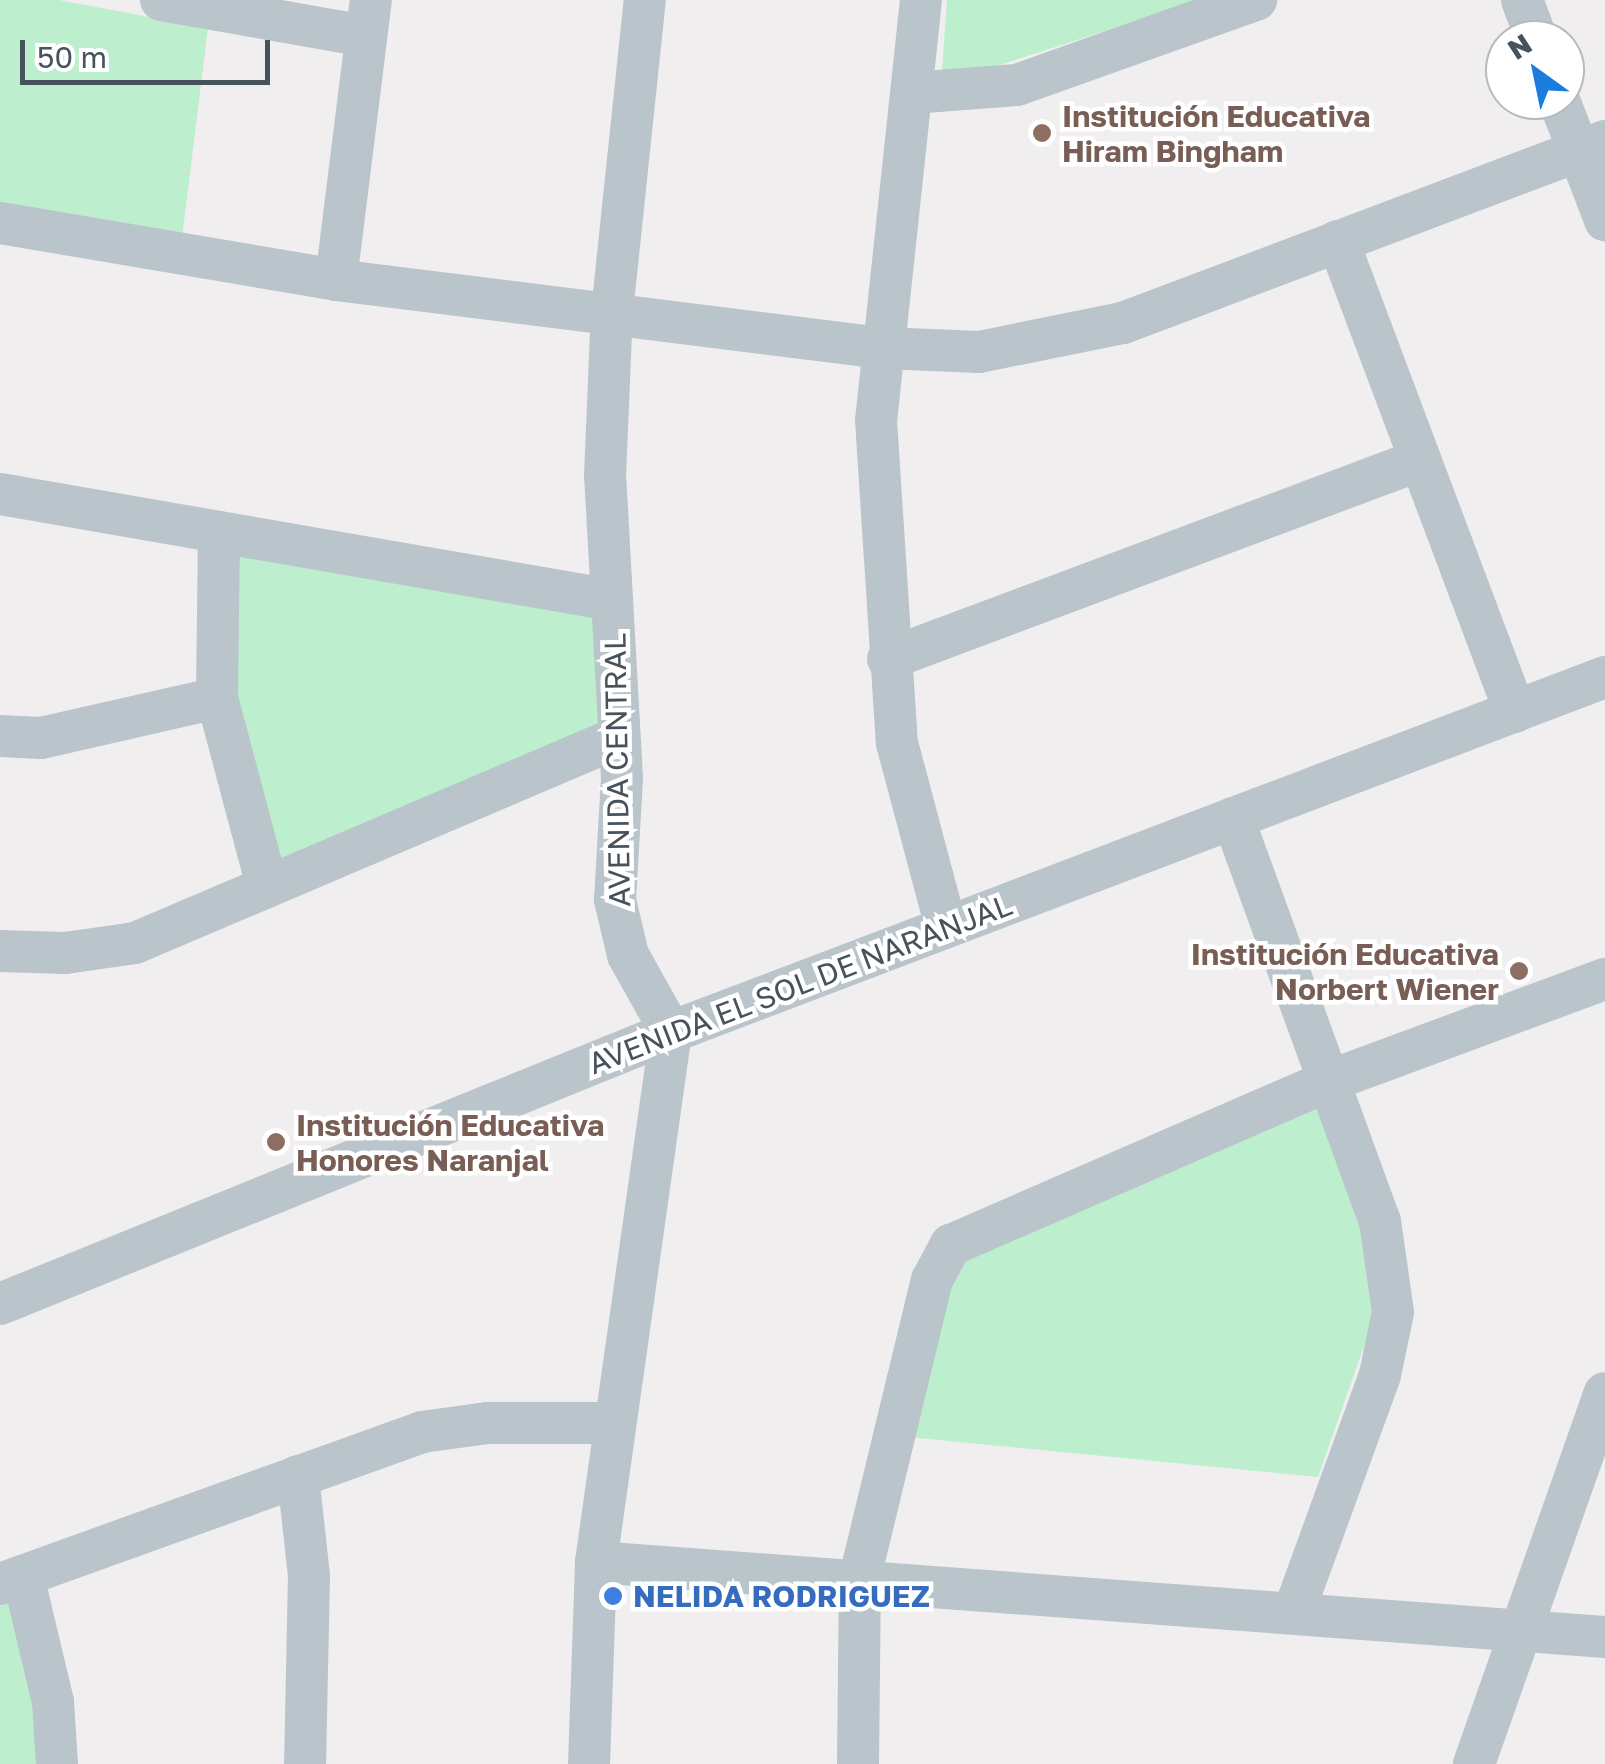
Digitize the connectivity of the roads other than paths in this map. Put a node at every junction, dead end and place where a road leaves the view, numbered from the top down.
1 (161, 0) edge
2 (646, 0) edge
3 (921, 0) edge
4 (1256, 0) edge
5 (369, 18) edge
6 (912, 93) junction
7 (1574, 120) edge
8 (1592, 146) edge
9 (1605, 220) edge
10 (0, 223) edge
11 (1338, 241) junction
12 (336, 280) junction
13 (612, 312) junction
14 (882, 348) junction
15 (1420, 460) junction
16 (0, 494) edge
17 (219, 532) junction
18 (612, 600) junction
19 (888, 659) junction
20 (1605, 677) edge
21 (217, 698) junction
22 (1515, 712) junction
23 (0, 736) edge
24 (619, 737) junction
25 (1233, 818) junction
26 (268, 886) junction
27 (946, 927) junction
28 (0, 951) edge
29 (1605, 979) edge
30 (671, 1032) junction
31 (1329, 1081) junction
32 (0, 1304) edge
33 (1605, 1393) edge
34 (614, 1423) junction
35 (298, 1476) junction
36 (596, 1562) junction
37 (860, 1577) junction
38 (11, 1580) edge
39 (1294, 1611) junction
40 (1520, 1629) junction
41 (1605, 1636) edge
42 (56, 1764) edge
43 (305, 1764) edge
44 (589, 1764) edge
45 (858, 1764) edge
46 (1474, 1764) edge

1 - 5 street
2 - 13 street, AVENIDA CENTRAL
3 - 6 street
4 - 6 street
5 - 12 street
6 - 14 street
7 - 8 street
8 - 9 street
8 - 11 street
10 - 12 street
11 - 14 street
11 - 15 street
12 - 13 street
13 - 14 street
13 - 18 street, AVENIDA CENTRAL
14 - 19 street
15 - 19 street
15 - 22 street
16 - 17 street
17 - 18 street
17 - 21 street
18 - 24 street, AVENIDA CENTRAL
19 - 27 street
20 - 22 street, AVENIDA EL SOL DE NARANJAL
21 - 23 street
21 - 26 street
22 - 25 street, AVENIDA EL SOL DE NARANJAL
24 - 26 street
24 - 30 street, AVENIDA CENTRAL
25 - 27 street, AVENIDA EL SOL DE NARANJAL
25 - 31 street
26 - 28 street
27 - 30 street, AVENIDA EL SOL DE NARANJAL
29 - 31 street
30 - 32 street, AVENIDA EL SOL DE NARANJAL
30 - 34 street
31 - 37 street
31 - 39 street
33 - 40 street
34 - 35 street
34 - 36 street
35 - 38 street
35 - 43 street
36 - 37 street
36 - 44 street
37 - 39 street
37 - 45 street
38 - 42 street
39 - 40 street
40 - 41 street
40 - 46 street

